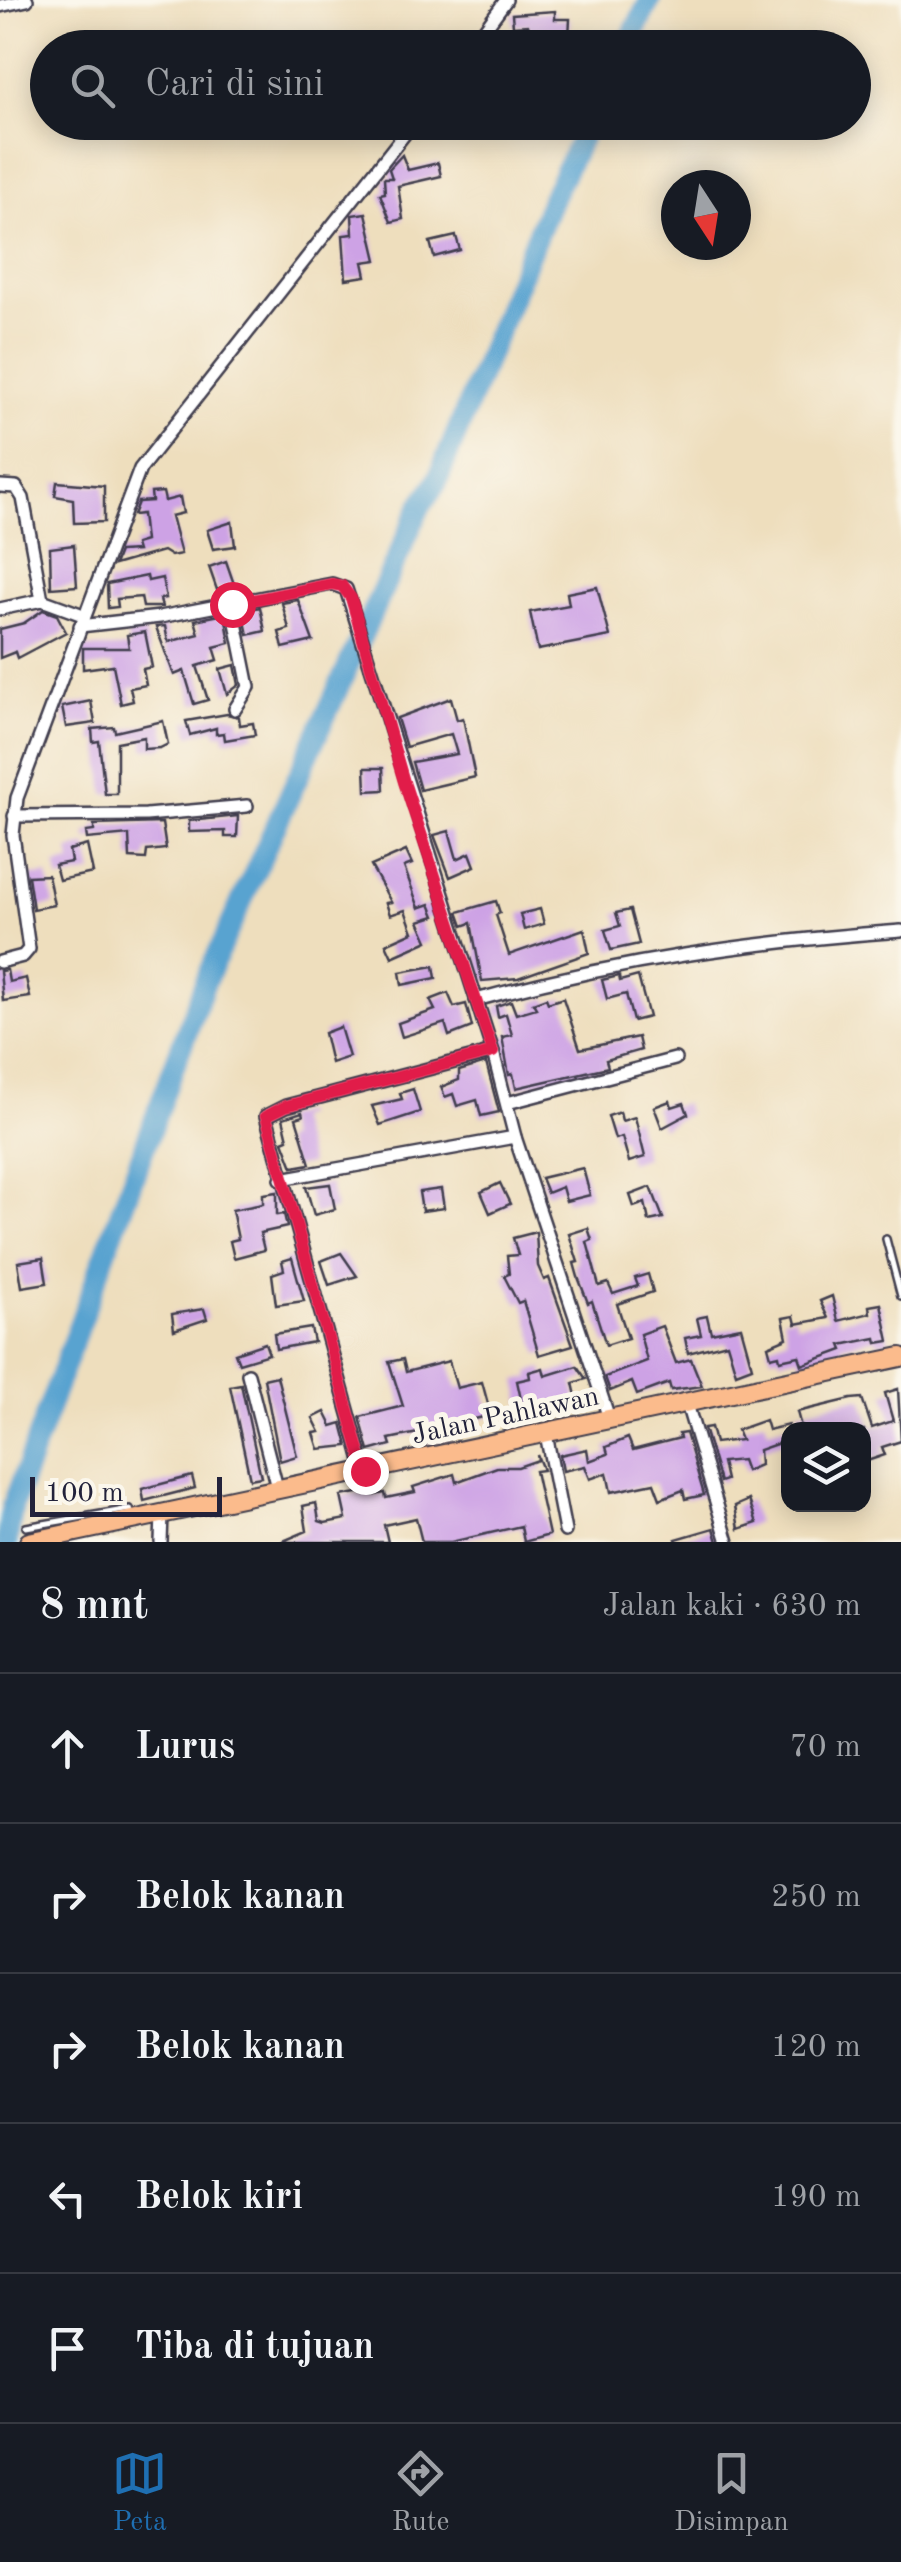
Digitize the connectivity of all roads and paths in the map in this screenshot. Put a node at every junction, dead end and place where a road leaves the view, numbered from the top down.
1 (27, 0) edge
2 (506, 0) edge
3 (0, 6) edge
4 (484, 30) edge
5 (400, 140) edge
6 (0, 486) edge
7 (42, 600) junction
8 (232, 604) junction
9 (0, 609) edge
10 (81, 621) junction
11 (235, 709) dead end
12 (247, 806) dead end
13 (14, 816) junction
14 (901, 931) edge
15 (0, 962) edge
16 (476, 1000) junction
17 (493, 1052) junction
18 (676, 1059) dead end
19 (507, 1103) junction
20 (515, 1137) junction
21 (281, 1180) junction
22 (886, 1239) dead end
23 (901, 1296) edge
24 (901, 1357) edge
25 (248, 1374) dead end
26 (687, 1404) junction
27 (610, 1420) junction
28 (546, 1434) junction
29 (365, 1471) junction
30 (277, 1488) junction
31 (162, 1514) junction
32 (133, 1519) junction
33 (565, 1531) dead end
34 (28, 1534) edge
35 (161, 1542) edge
36 (728, 1542) edge

1 - 3 street
2 - 4 street
5 - 10 street
6 - 7 street
7 - 9 street
7 - 10 street
8 - 10 street
8 - 11 street
8 - 16 street
10 - 13 street
12 - 13 street
13 - 15 street
14 - 16 street
16 - 17 street
17 - 19 street
17 - 21 street
18 - 19 street
19 - 20 street
20 - 21 street
20 - 27 street
21 - 29 street
22 - 23 lane
24 - 26 highway, Jalan Pahlawan
25 - 30 street
26 - 27 highway, Jalan Pahlawan
26 - 36 street
27 - 28 highway, Jalan Pahlawan
28 - 29 highway, Jalan Pahlawan
28 - 33 street
29 - 30 highway, Jalan Pahlawan
30 - 31 highway, Jalan Pahlawan
31 - 32 highway, Jalan Pahlawan
31 - 35 street
32 - 34 highway, Jalan Pahlawan
32 - 34 lane

